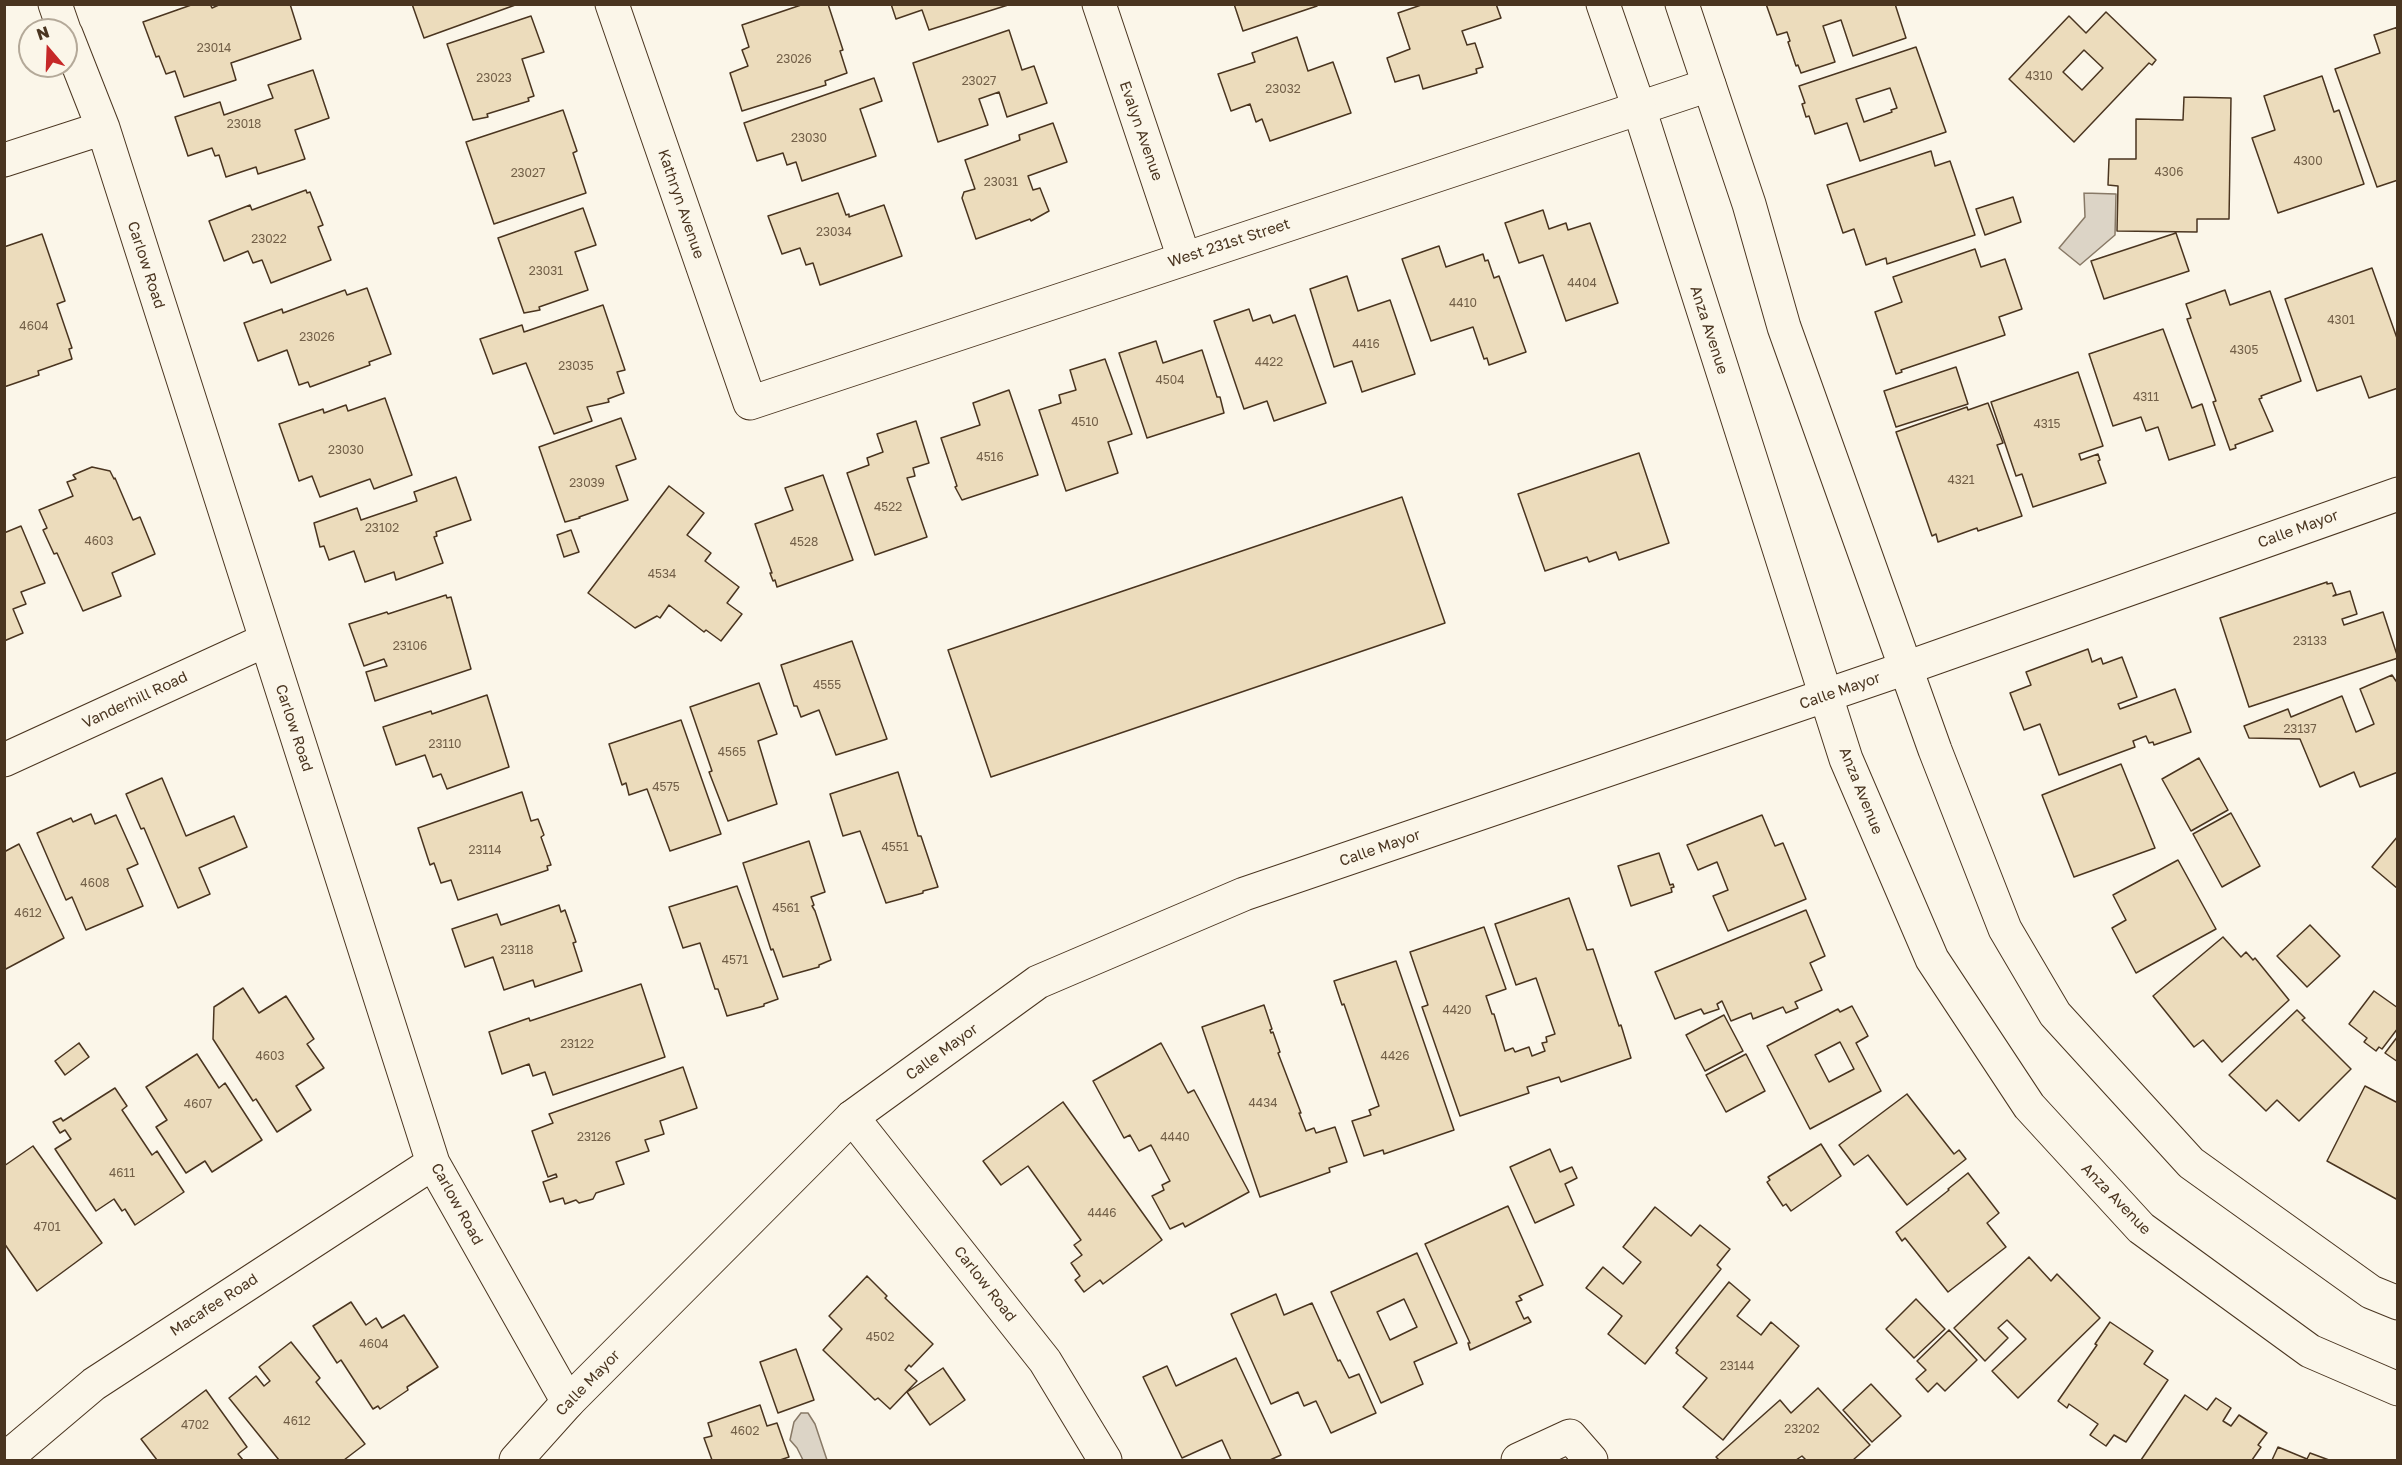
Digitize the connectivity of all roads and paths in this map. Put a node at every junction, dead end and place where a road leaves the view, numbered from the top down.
1 (612, 4) edge
2 (1099, 4) edge
3 (1603, 4) edge
4 (1682, 4) edge
5 (78, 65) edge
6 (1709, 85) junction
7 (1639, 108) junction
8 (103, 129) junction
9 (4, 160) edge
10 (1184, 258) junction
11 (750, 403) joint
12 (2397, 494) edge
13 (266, 640) junction
14 (1906, 668) junction
15 (1826, 697) junction
16 (4, 760) edge
17 (852, 1117) junction
18 (433, 1163) junction
19 (2397, 1304) edge
20 (2397, 1389) edge
21 (568, 1402) junction
22 (4, 1460) edge
23 (516, 1461) edge
24 (1105, 1461) edge
25 (1518, 1461) edge
26 (1592, 1461) edge

1 - 11 street, Kathryn Avenue
2 - 10 street, Evalyn Avenue
3 - 7 street, Anza Avenue
4 - 6 street
5 - 8 street, Carlow Road
6 - 7 street, West 231st Street
6 - 14 street
7 - 10 street, West 231st Street
7 - 15 street, Anza Avenue
8 - 9 street
8 - 13 street, Carlow Road
10 - 11 street, West 231st Street
12 - 14 street, Calle Mayor
13 - 16 street, Vanderhill Road
13 - 18 street, Carlow Road
14 - 15 street, Calle Mayor
14 - 19 street
15 - 17 street, Calle Mayor
15 - 20 street, Anza Avenue
17 - 21 street, Calle Mayor
17 - 24 street, Carlow Road
18 - 21 street, Carlow Road
18 - 22 street, Macafee Road
21 - 23 street, Calle Mayor
25 - 26 street

